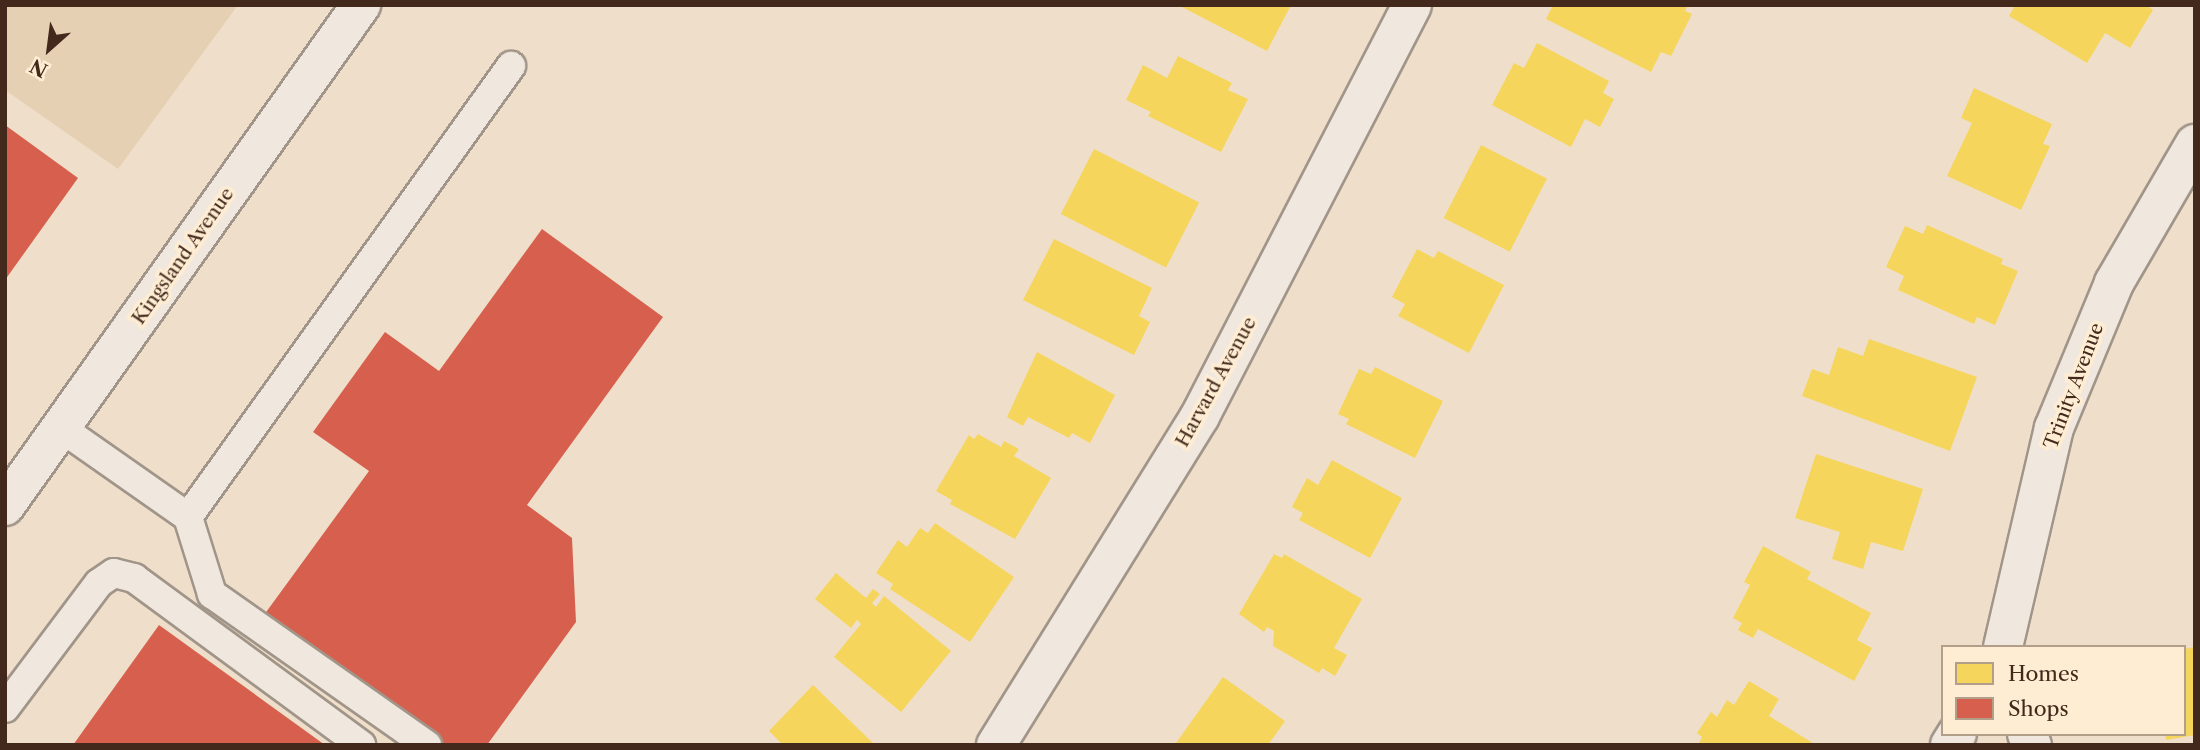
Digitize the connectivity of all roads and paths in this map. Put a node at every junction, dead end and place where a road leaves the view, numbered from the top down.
1 (360, 5) edge
2 (1412, 5) edge
3 (510, 66) dead end
4 (2195, 144) edge
5 (61, 428) junction
6 (5, 506) edge
7 (188, 517) junction
8 (2003, 645) edge
9 (5, 708) edge
10 (361, 745) edge
11 (427, 745) edge
12 (996, 745) edge

1 - 5 street, Kingsland Avenue
2 - 12 street, Harvard Avenue
3 - 7 lane
4 - 8 street, Trinity Avenue
5 - 6 street, Kingsland Avenue
5 - 7 lane
7 - 11 lane
9 - 10 lane

